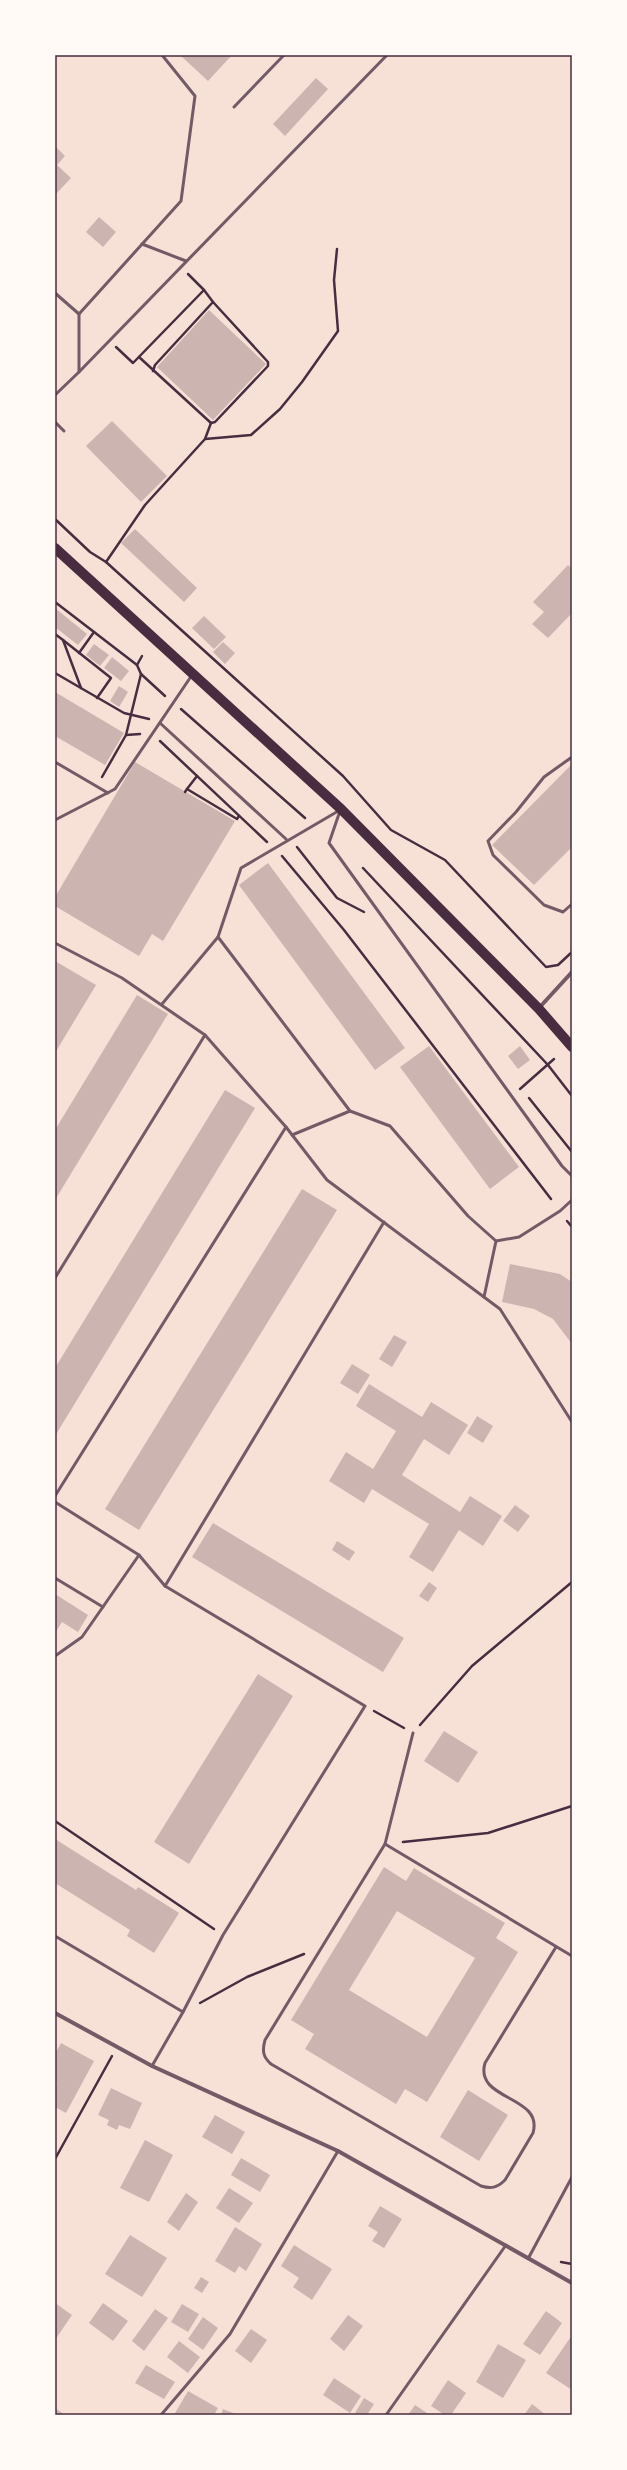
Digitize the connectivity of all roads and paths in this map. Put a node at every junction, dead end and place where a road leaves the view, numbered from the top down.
1 (162, 55) edge
2 (284, 55) edge
3 (387, 55) edge
4 (234, 108) dead end
5 (142, 244) junction
6 (337, 248) dead end
7 (186, 261) junction
8 (181, 267) junction
9 (204, 290) junction
10 (55, 293) edge
11 (213, 302) junction
12 (79, 314) junction
13 (109, 341) junction
14 (139, 357) junction
15 (153, 370) junction
16 (79, 372) junction
17 (55, 396) edge
18 (55, 422) edge
19 (211, 423) junction
20 (64, 431) dead end
21 (205, 439) junction
22 (55, 519) edge
23 (55, 548) edge
24 (106, 562) junction
25 (55, 602) edge
26 (94, 632) junction
27 (55, 634) edge
28 (63, 640) junction
29 (79, 653) junction
30 (142, 656) dead end
31 (137, 665) junction
32 (193, 673) junction
33 (55, 674) edge
34 (141, 674) junction
35 (81, 689) junction
36 (156, 689) dead end
37 (97, 698) junction
38 (131, 714) junction
39 (142, 716) dead end
40 (160, 723) junction
41 (152, 734) junction
42 (126, 735) junction
43 (572, 757) edge
44 (55, 762) edge
45 (197, 776) junction
46 (97, 787) junction
47 (108, 793) junction
48 (341, 809) junction
49 (55, 820) edge
50 (286, 839) junction
51 (300, 850) dead end
52 (291, 866) dead end
53 (572, 904) edge
54 (366, 913) dead end
55 (218, 937) junction
56 (55, 943) edge
57 (572, 952) edge
58 (572, 972) edge
59 (162, 1004) junction
60 (538, 1009) junction
61 (205, 1035) junction
62 (572, 1047) edge
63 (554, 1059) dead end
64 (510, 1096) junction
65 (350, 1111) junction
66 (286, 1128) junction
67 (292, 1135) junction
68 (572, 1176) edge
69 (551, 1199) dead end
70 (572, 1200) edge
71 (567, 1221) dead end
72 (384, 1222) junction
73 (572, 1227) edge
74 (496, 1241) junction
75 (55, 1278) edge
76 (484, 1297) junction
77 (572, 1422) edge
78 (55, 1496) edge
79 (55, 1502) edge
80 (139, 1555) junction
81 (55, 1578) edge
82 (572, 1582) edge
83 (165, 1586) junction
84 (103, 1607) junction
85 (55, 1656) edge
86 (365, 1706) junction
87 (413, 1733) junction
88 (572, 1806) edge
89 (55, 1821) edge
90 (385, 1844) junction
91 (223, 1935) junction
92 (55, 1936) edge
93 (556, 1947) junction
94 (322, 1948) junction
95 (572, 1956) edge
96 (183, 2012) junction
97 (55, 2013) edge
98 (118, 2045) junction
99 (152, 2066) junction
100 (338, 2152) junction
101 (55, 2159) edge
102 (572, 2177) edge
103 (506, 2245) junction
104 (529, 2257) junction
105 (572, 2283) edge
106 (161, 2415) edge
107 (386, 2415) edge

1 - 5 lane
2 - 4 lane
3 - 7 lane
5 - 7 lane
5 - 12 lane
6 - 21 path
7 - 8 lane
8 - 9 path
8 - 13 lane
9 - 11 path
9 - 14 path
10 - 12 lane
11 - 15 path
11 - 19 path
12 - 16 lane
13 - 14 path
13 - 16 lane
14 - 15 path
15 - 19 path
16 - 17 lane
18 - 20 lane
19 - 21 path
21 - 24 path
22 - 24 path
23 - 32 main road
24 - 57 path
25 - 26 path
26 - 29 path
26 - 31 path
27 - 28 path
28 - 29 path
28 - 35 path
29 - 37 path
30 - 31 path
31 - 34 path
32 - 40 lane
32 - 48 main road
33 - 35 path
34 - 36 path
34 - 38 path
35 - 37 path
37 - 38 path
38 - 39 path
38 - 42 path
40 - 41 lane
40 - 50 lane
41 - 42 path
41 - 45 path
41 - 47 lane
42 - 46 path
43 - 53 lane
44 - 46 lane
45 - 45 path
46 - 47 lane
47 - 49 lane
48 - 50 lane
48 - 60 main road
48 - 64 lane
50 - 55 lane
51 - 54 path
52 - 69 path
55 - 59 lane
55 - 65 lane
56 - 59 lane
58 - 60 street
59 - 61 lane
60 - 62 main road
61 - 66 lane
61 - 75 lane
63 - 64 path
64 - 68 lane
65 - 67 lane
65 - 74 lane
66 - 67 lane
66 - 78 lane
67 - 72 lane
70 - 74 lane
71 - 73 path
72 - 76 lane
72 - 83 lane
74 - 76 lane
76 - 77 lane
79 - 80 lane
80 - 83 lane
80 - 84 lane
81 - 84 lane
82 - 87 path
83 - 86 lane
84 - 85 lane
86 - 87 path
86 - 91 lane
87 - 90 lane
88 - 90 path
89 - 91 path
90 - 93 lane
90 - 94 lane
91 - 96 lane
92 - 96 lane
93 - 94 lane
93 - 95 lane
94 - 96 path
96 - 99 lane
97 - 98 street
98 - 99 street
98 - 101 path
99 - 100 street
100 - 103 street
100 - 106 lane
102 - 104 lane
103 - 104 street
103 - 107 lane
104 - 105 street

